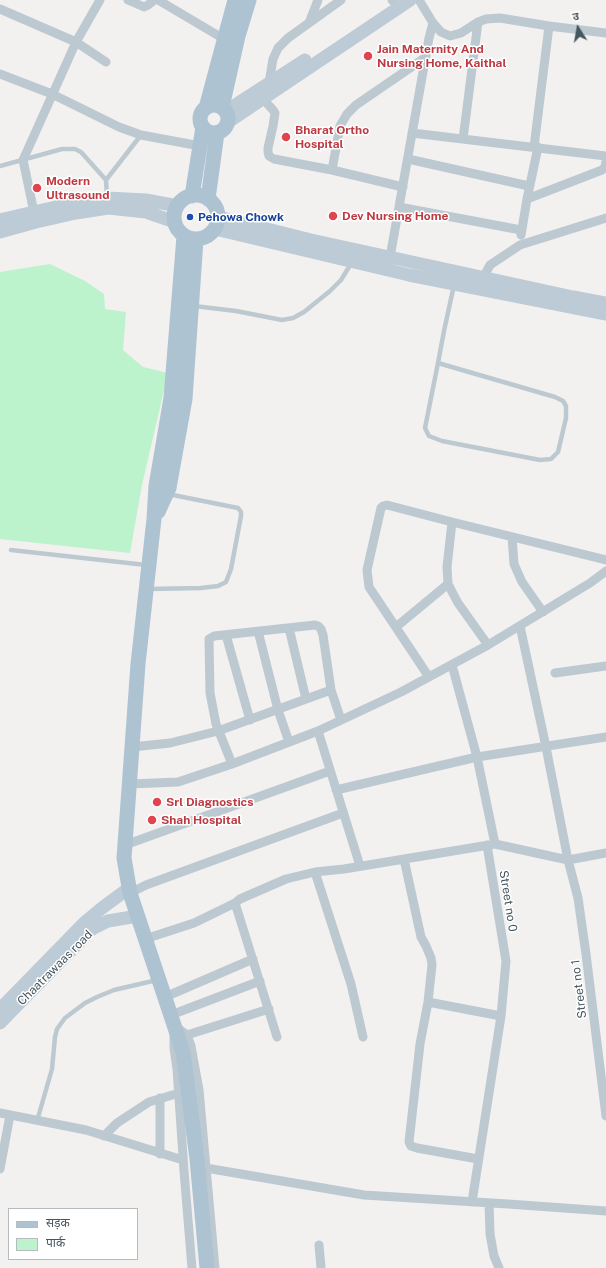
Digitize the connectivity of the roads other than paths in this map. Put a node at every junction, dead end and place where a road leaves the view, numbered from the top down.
1 (100, 0) edge
2 (128, 0) edge
3 (154, 0) edge
4 (235, 0) edge
5 (249, 0) edge
6 (318, 0) edge
7 (341, 0) edge
8 (393, 0) edge
9 (410, 0) edge
10 (419, 0) edge
11 (163, 1) edge
12 (0, 9) edge
13 (478, 22) junction
14 (433, 23) junction
15 (309, 24) junction
16 (549, 26) junction
17 (606, 33) edge
18 (224, 39) junction
19 (76, 42) junction
20 (426, 57) junction
21 (106, 62) dead end
22 (0, 74) edge
23 (269, 83) junction
24 (52, 94) junction
25 (263, 99) junction
26 (206, 108) junction
27 (225, 114) junction
28 (203, 127) junction
29 (217, 133) junction
30 (412, 133) junction
31 (140, 134) junction
32 (463, 139) junction
33 (200, 146) junction
34 (536, 147) junction
35 (606, 156) edge
36 (408, 159) junction
37 (23, 160) junction
38 (606, 161) edge
39 (0, 166) edge
40 (332, 170) junction
41 (106, 180) junction
42 (530, 186) junction
43 (403, 187) junction
44 (192, 196) junction
45 (208, 199) junction
46 (527, 199) junction
47 (108, 203) junction
48 (178, 206) junction
49 (399, 207) junction
50 (35, 217) junction
51 (606, 218) edge
52 (0, 220) edge
53 (175, 222) junction
54 (217, 223) junction
55 (521, 230) junction
56 (0, 232) edge
57 (190, 238) junction
58 (520, 245) junction
59 (353, 261) junction
60 (389, 264) junction
61 (456, 278) junction
62 (483, 278) junction
63 (606, 303) edge
64 (185, 305) junction
65 (606, 314) edge
66 (438, 363) junction
67 (180, 369) junction
68 (166, 494) junction
69 (154, 519) junction
70 (452, 522) junction
71 (512, 537) junction
72 (11, 550) dead end
73 (606, 560) edge
74 (149, 566) junction
75 (606, 571) edge
76 (448, 584) junction
77 (147, 589) junction
78 (543, 612) junction
79 (520, 626) junction
80 (396, 627) junction
81 (289, 628) junction
82 (258, 631) junction
83 (226, 635) junction
84 (488, 646) junction
85 (452, 665) junction
86 (606, 666) edge
87 (554, 673) dead end
88 (429, 677) junction
89 (331, 690) junction
90 (306, 699) junction
91 (278, 710) junction
92 (250, 720) junction
93 (341, 720) junction
94 (218, 731) junction
95 (318, 731) junction
96 (606, 737) edge
97 (289, 742) junction
98 (132, 747) junction
99 (546, 747) junction
100 (477, 757) junction
101 (232, 764) junction
102 (330, 771) junction
103 (130, 784) junction
104 (336, 790) junction
105 (343, 813) junction
106 (125, 845) junction
107 (491, 845) junction
108 (606, 853) edge
109 (404, 859) junction
110 (568, 860) junction
111 (360, 866) junction
112 (315, 872) junction
113 (129, 891) junction
114 (235, 903) junction
115 (138, 916) junction
116 (146, 939) junction
117 (253, 959) junction
118 (159, 979) junction
119 (260, 981) junction
120 (165, 997) junction
121 (428, 1002) junction
122 (0, 1009) edge
123 (269, 1009) junction
124 (501, 1016) junction
125 (0, 1023) edge
126 (178, 1026) junction
127 (277, 1037) dead end
128 (363, 1037) dead end
129 (179, 1093) junction
130 (160, 1098) junction
131 (0, 1113) edge
132 (10, 1115) junction
133 (606, 1116) edge
134 (37, 1121) junction
135 (104, 1136) junction
136 (160, 1154) junction
137 (478, 1159) junction
138 (183, 1160) junction
139 (206, 1168) junction
140 (0, 1169) edge
141 (472, 1202) junction
142 (489, 1202) junction
143 (606, 1211) edge
144 (319, 1245) dead end
145 (192, 1268) edge
146 (207, 1268) edge
147 (215, 1268) edge
148 (321, 1268) edge
149 (499, 1268) edge

1 - 19 street
2 - 3 street
4 - 18 main road
5 - 27 main road
6 - 15 street
7 - 15 street
8 - 23 main road
9 - 25 main road
10 - 14 street
11 - 18 street
12 - 19 street
13 - 14 street
13 - 16 street
13 - 32 street
14 - 20 street
15 - 23 street
16 - 17 street
16 - 34 street
18 - 26 main road
19 - 21 street
19 - 24 street
20 - 30 street
20 - 40 street
22 - 24 street
23 - 27 main road
24 - 31 street
24 - 37 street
25 - 27 main road
25 - 40 street
26 - 27 main road
26 - 28 main road
27 - 29 main road
28 - 29 main road
28 - 33 main road
29 - 45 main road
30 - 32 street
30 - 36 street
31 - 33 street
31 - 41 lane
32 - 34 street
33 - 44 main road
34 - 35 street
34 - 42 street
36 - 42 street
36 - 43 street
37 - 39 lane
37 - 41 lane
37 - 50 street
38 - 46 street
40 - 43 street
41 - 47 lane
42 - 46 street
43 - 49 street
44 - 45 main road
44 - 48 main road
45 - 54 main road
46 - 55 street
47 - 48 main road
47 - 50 main road
47 - 53 main road
48 - 53 main road
49 - 55 street
49 - 60 street
50 - 52 main road
50 - 56 main road
51 - 58 street
53 - 57 main road
54 - 57 main road
54 - 59 main road
54 - 60 main road
55 - 58 street
57 - 64 main road
58 - 62 street
59 - 60 main road
59 - 64 lane
60 - 61 main road
61 - 62 main road
61 - 65 main road
61 - 66 lane
62 - 63 main road
64 - 67 main road
66 - 66 lane
67 - 68 main road
67 - 69 main road
68 - 69 main road
68 - 77 lane
69 - 74 main road
70 - 71 street
70 - 76 street
70 - 80 street
71 - 73 street
71 - 78 street
72 - 74 lane
74 - 77 main road
75 - 78 street
76 - 80 street
76 - 84 street
77 - 98 main road
78 - 79 street
79 - 84 street
79 - 99 street, Street no 1
80 - 88 street
81 - 82 street
81 - 89 street
81 - 90 street
82 - 83 street
82 - 91 street
83 - 92 street
83 - 94 street
84 - 85 street
85 - 88 street
85 - 100 street, Street no 0
86 - 87 street
88 - 93 street
89 - 90 street
89 - 93 street
90 - 91 street
91 - 92 street
91 - 97 street
92 - 94 street
93 - 95 street
94 - 98 street
94 - 101 street
95 - 97 street
95 - 102 street
96 - 99 street
97 - 101 street
98 - 103 main road
99 - 100 street
99 - 110 street, Street no 1
100 - 104 street
100 - 107 street, Street no 0
101 - 103 street
102 - 104 street
102 - 106 street
103 - 106 main road
104 - 105 street
105 - 111 street
105 - 113 street
106 - 113 main road
107 - 109 street
107 - 110 street
107 - 124 street, Street no 0
108 - 110 street
109 - 111 street
109 - 121 street
110 - 133 street, Street no 1
111 - 112 street
112 - 114 street
112 - 128 street
113 - 115 main road
113 - 122 main road
114 - 116 street
114 - 117 street
115 - 116 main road
115 - 125 main road, Chaatrawaas road
116 - 118 main road
117 - 119 street
117 - 120 street
118 - 120 main road
118 - 134 lane
119 - 123 street
119 - 126 street
120 - 126 main road
121 - 124 street
121 - 137 street
123 - 126 street
123 - 127 street
124 - 137 street, Street no 0
126 - 129 street
126 - 139 street
126 - 146 main road
129 - 130 street
129 - 138 street
130 - 135 street
130 - 136 street
131 - 132 street
132 - 134 street
132 - 140 street
134 - 135 street
135 - 136 street
136 - 138 street
137 - 141 street, Street no 0
138 - 145 street
139 - 141 street
139 - 147 street
141 - 142 street
142 - 143 street
142 - 149 street
144 - 148 street

